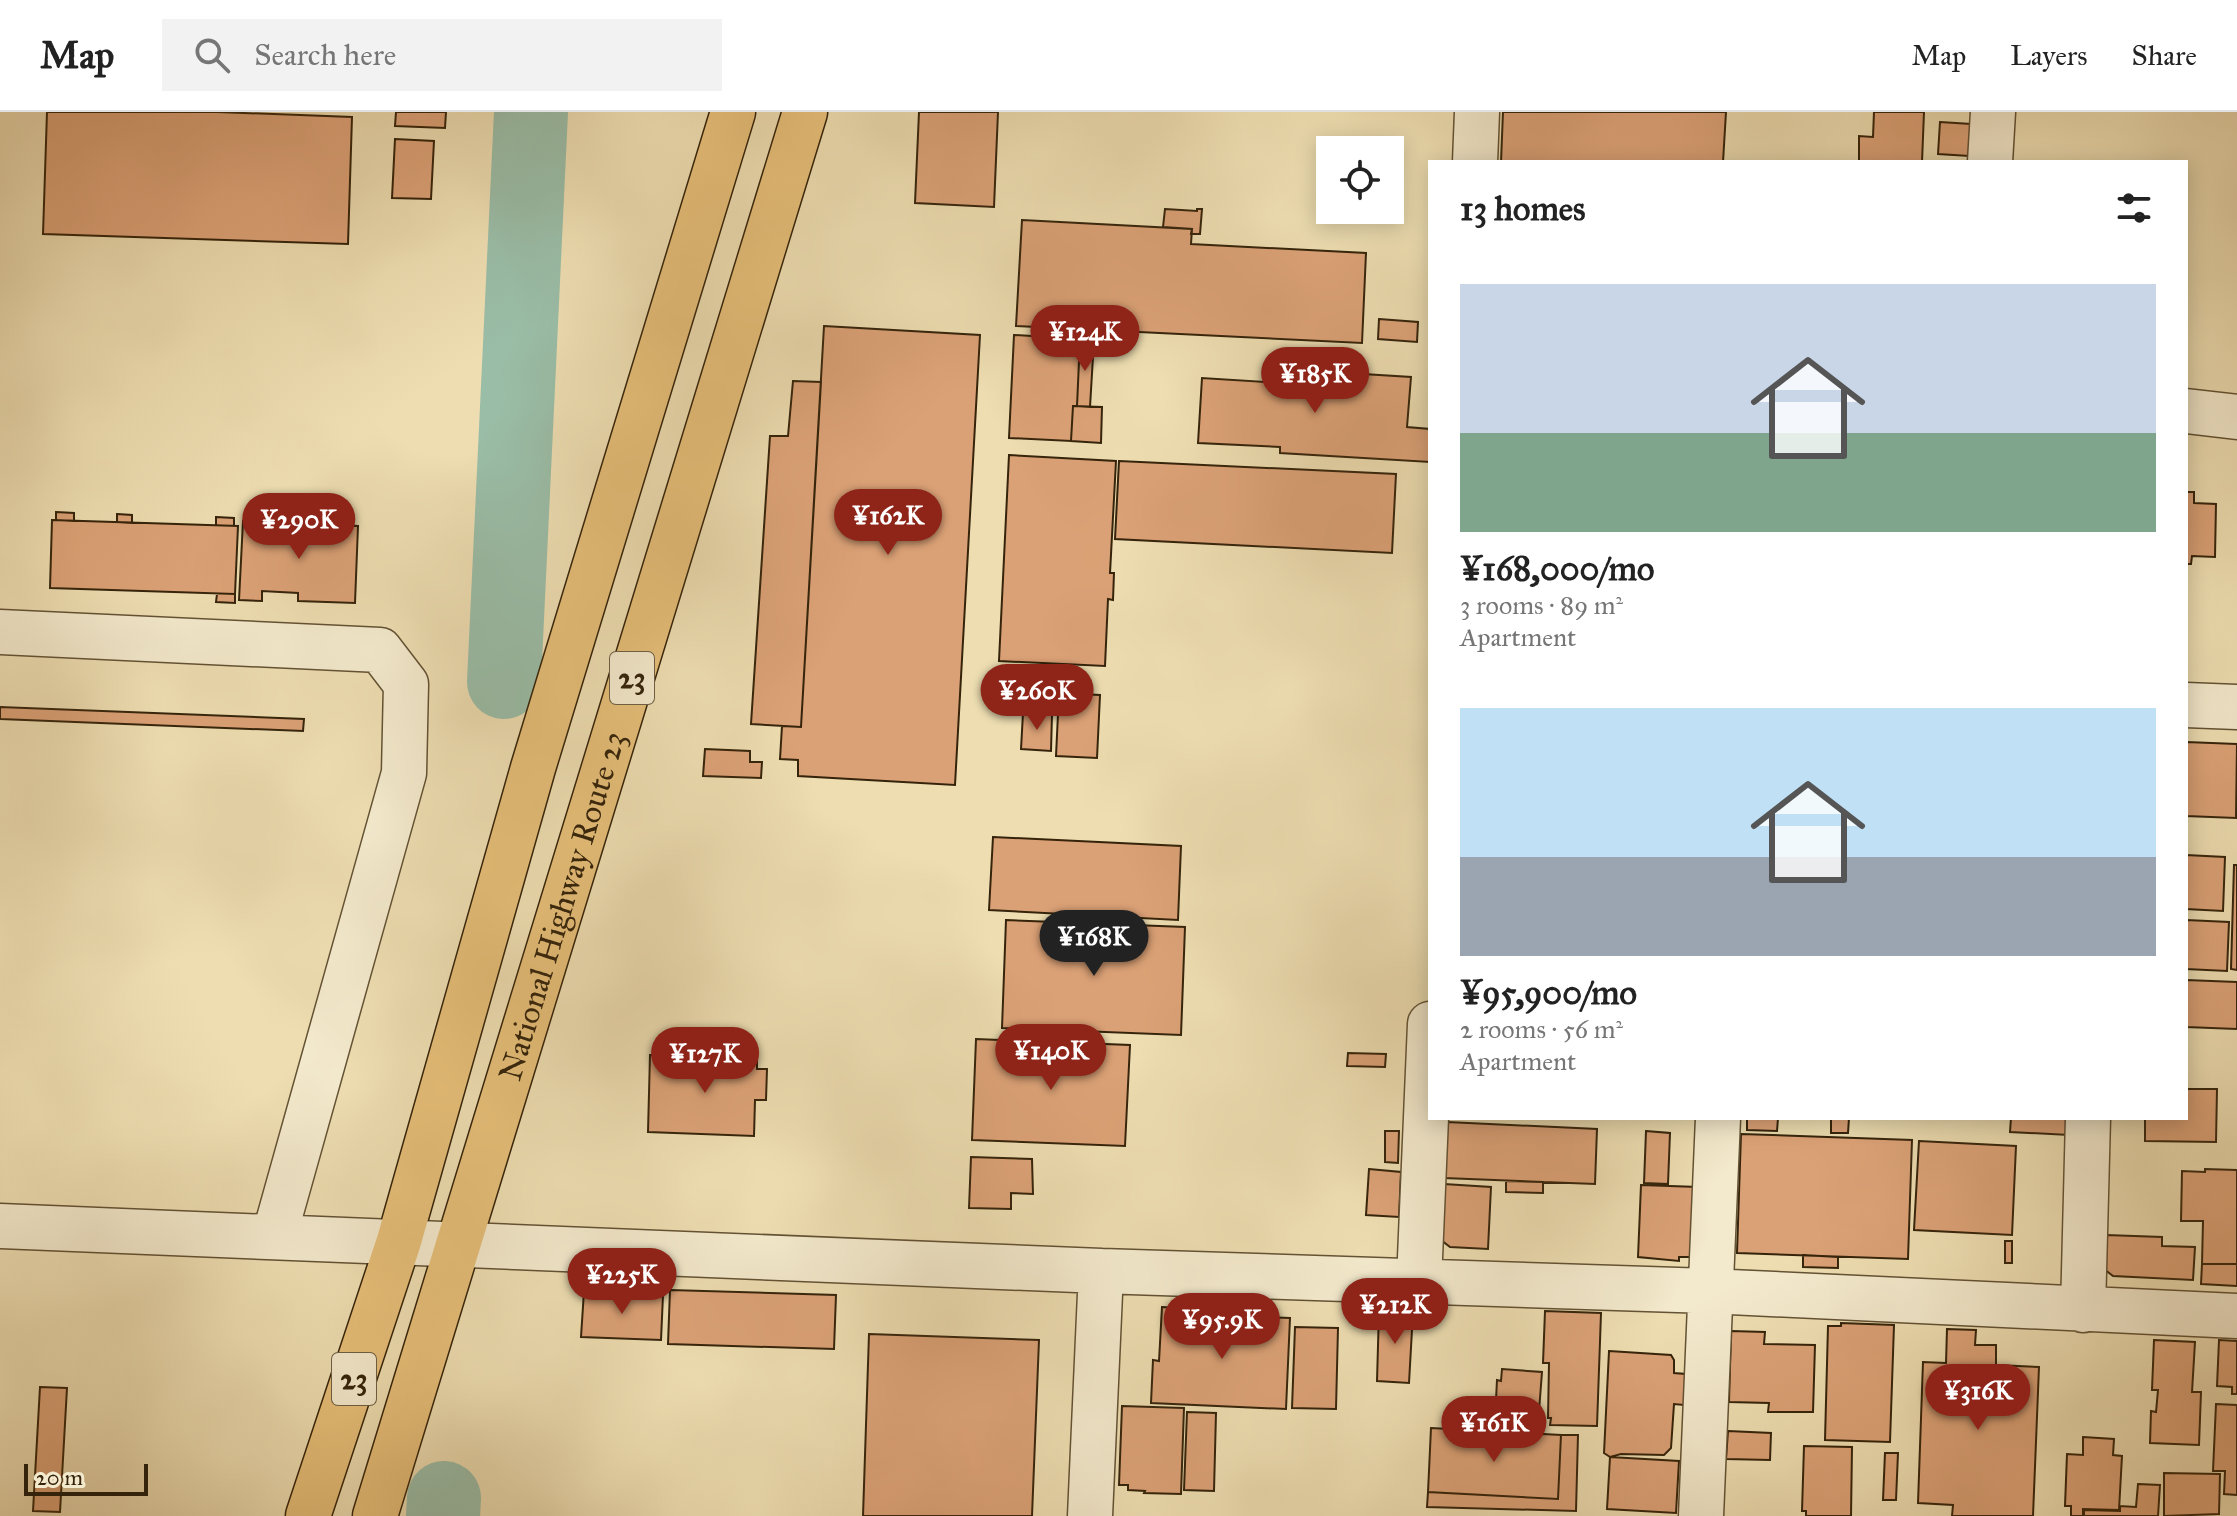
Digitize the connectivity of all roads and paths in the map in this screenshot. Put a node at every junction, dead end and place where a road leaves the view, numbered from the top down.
1 (733, 112) edge
2 (805, 112) edge
3 (1477, 112) edge
4 (1993, 112) edge
5 (1475, 160) edge
6 (1990, 160) edge
7 (2188, 411) edge
8 (2237, 417) edge
9 (0, 632) edge
10 (2188, 705) edge
11 (2237, 707) edge
12 (1428, 1071) edge
13 (1718, 1120) edge
14 (2088, 1120) edge
15 (0, 1226) edge
16 (274, 1237) junction
17 (399, 1241) junction
18 (459, 1244) junction
19 (1101, 1271) junction
20 (1419, 1281) junction
21 (1709, 1291) junction
22 (2083, 1310) junction
23 (2237, 1316) edge
24 (308, 1516) edge
25 (375, 1516) edge
26 (1090, 1516) edge
27 (1701, 1516) edge

1 - 17 highway, National Highway Route 23 / 23
2 - 18 highway, National Highway Route 23 / 23
3 - 5 street
4 - 6 street
7 - 8 street
9 - 16 street
10 - 11 street
12 - 20 street
13 - 21 street
14 - 22 street
15 - 16 street
16 - 17 street
17 - 18 street
17 - 24 highway, National Highway Route 23 / 23
18 - 19 street
18 - 25 highway, National Highway Route 23 / 23
19 - 20 street
19 - 26 street
20 - 21 street
21 - 22 street
21 - 27 street
22 - 23 street

